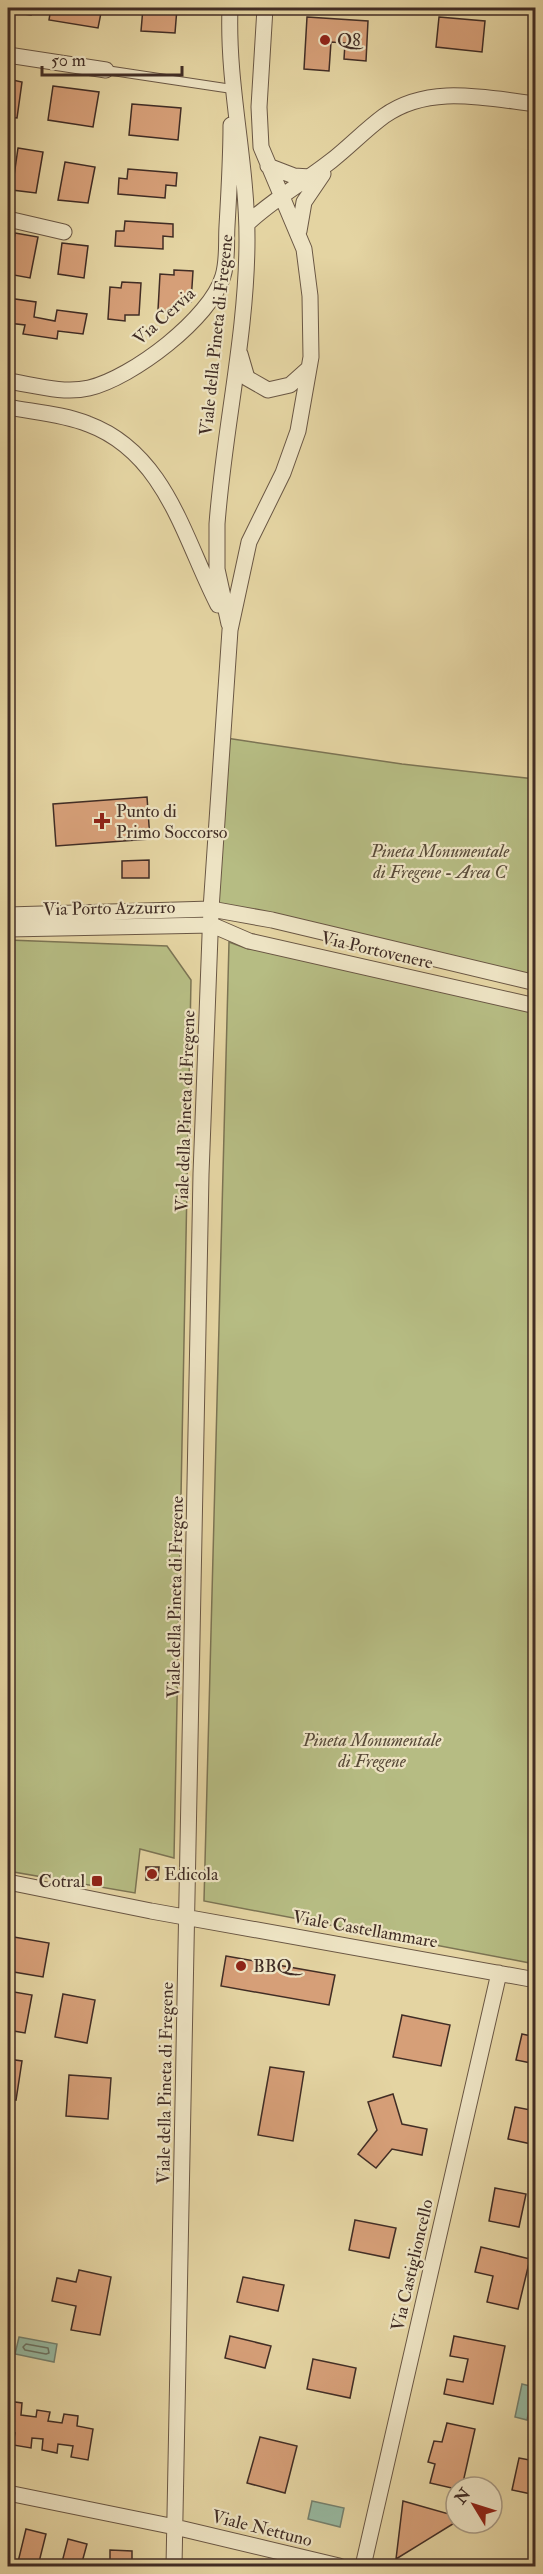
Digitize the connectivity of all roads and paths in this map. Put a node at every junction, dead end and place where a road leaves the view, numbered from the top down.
1 (230, 8) edge
2 (265, 8) edge
3 (8, 55) edge
4 (106, 70) joint
5 (232, 89) junction
6 (536, 104) edge
7 (334, 159) junction
8 (268, 166) junction
9 (310, 177) junction
10 (281, 197) junction
11 (8, 219) edge
12 (247, 224) junction
13 (299, 231) junction
14 (64, 232) dead end
15 (238, 339) junction
16 (309, 368) junction
17 (8, 381) edge
18 (8, 407) edge
19 (230, 630) junction
20 (211, 909) junction
21 (8, 915) edge
22 (212, 925) junction
23 (8, 929) edge
24 (536, 983) edge
25 (536, 1006) edge
26 (8, 1882) edge
27 (188, 1917) junction
28 (499, 1973) junction
29 (536, 1980) edge
30 (8, 2493) edge
31 (175, 2527) junction
32 (174, 2566) edge
33 (339, 2566) edge
34 (363, 2566) edge

1 - 5 street, Viale della Pineta di Fregene
2 - 8 street, Viale della Pineta di Fregene
3 - 4 street
4 - 5 lane
5 - 12 street, Viale della Pineta di Fregene
5 - 17 street, Via Cervia
6 - 7 street
7 - 9 street
7 - 13 street
8 - 9 street
8 - 10 street, Viale della Pineta di Fregene
9 - 10 street
10 - 12 street
10 - 13 street, Viale della Pineta di Fregene
11 - 14 street
12 - 15 street, Viale della Pineta di Fregene
13 - 16 street, Viale della Pineta di Fregene
15 - 16 street
15 - 19 street, Viale della Pineta di Fregene
16 - 19 street, Viale della Pineta di Fregene
18 - 19 street
19 - 20 street, Viale della Pineta di Fregene
20 - 21 street, Via Porto Azzurro
20 - 22 street, Viale della Pineta di Fregene
20 - 24 street, Via Portovenere
22 - 23 street, Via Porto Azzurro
22 - 25 street, Via Portovenere
22 - 27 street, Viale della Pineta di Fregene
26 - 27 street, Viale Castellammare
27 - 28 street, Viale Castellammare
27 - 31 street, Viale della Pineta di Fregene
28 - 29 street, Viale Castellammare
28 - 34 street, Via Castiglioncello
30 - 31 street, Viale Nettuno
31 - 32 street, Viale della Pineta di Fregene
31 - 33 street, Viale Nettuno

